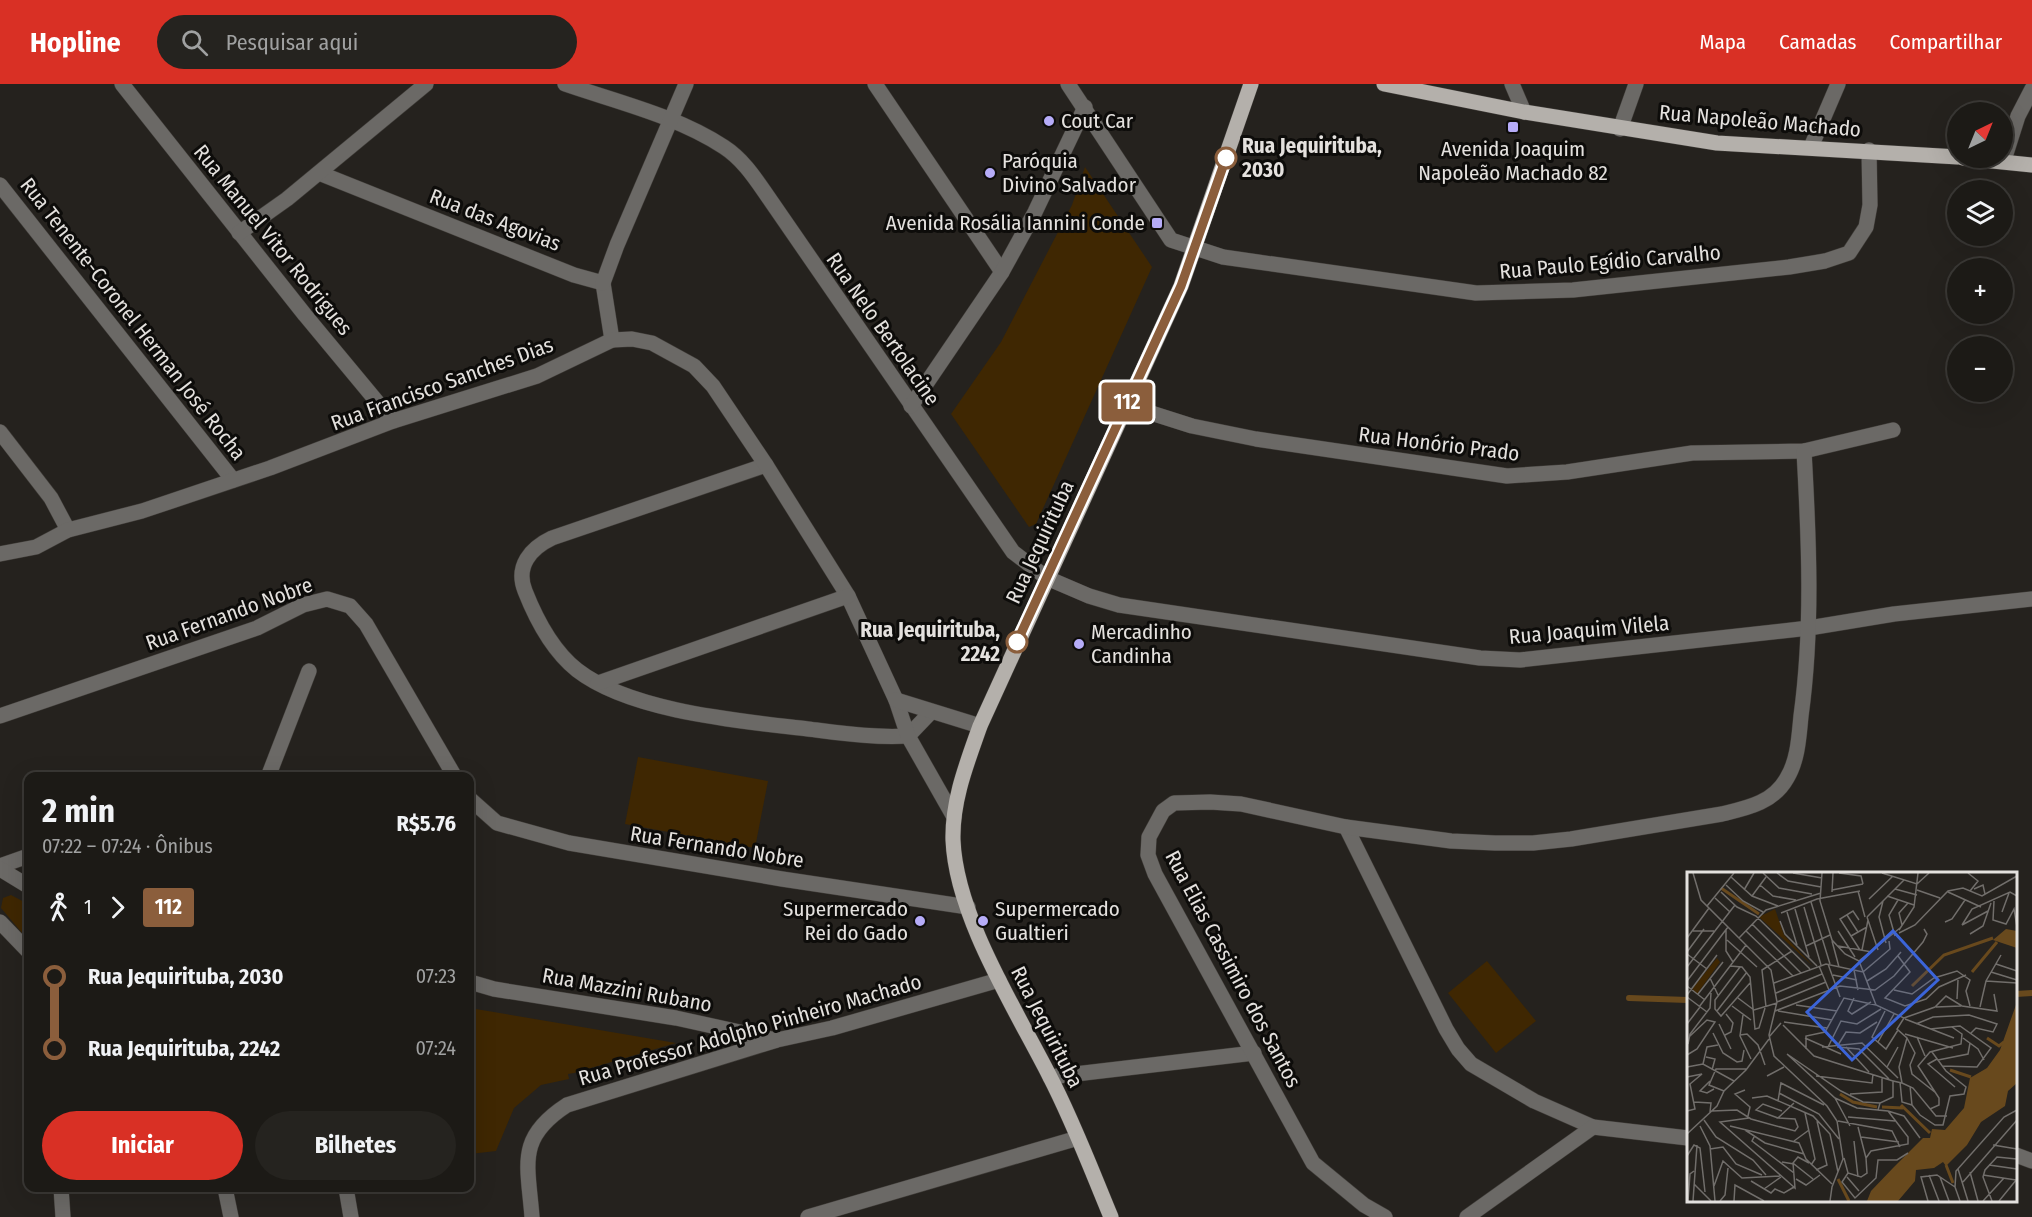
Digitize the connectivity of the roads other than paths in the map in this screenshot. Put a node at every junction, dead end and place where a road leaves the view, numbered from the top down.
1 (122, 84) edge
2 (426, 84) edge
3 (564, 84) edge
4 (686, 84) edge
5 (875, 84) edge
6 (1068, 84) edge
7 (1251, 84) edge
8 (1384, 84) edge
9 (1512, 84) edge
10 (1636, 84) edge
11 (1838, 84) edge
12 (2032, 89) edge
13 (1085, 107) junction
14 (1524, 112) junction
15 (670, 121) junction
16 (1620, 129) junction
17 (2013, 132) edge
18 (1811, 147) junction
19 (1869, 150) junction
20 (1947, 156) edge
21 (2013, 162) edge
22 (2032, 165) edge
23 (319, 173) junction
24 (0, 185) edge
25 (239, 233) junction
26 (1195, 249) junction
27 (1002, 272) junction
28 (603, 283) junction
29 (612, 340) junction
30 (1126, 405) junction
31 (910, 406) junction
32 (393, 421) junction
33 (1893, 430) dead end
34 (0, 432) edge
35 (1804, 451) junction
36 (766, 465) junction
37 (233, 480) junction
38 (68, 530) junction
39 (0, 554) edge
40 (1047, 578) junction
41 (848, 596) junction
42 (2032, 598) edge
43 (1809, 628) junction
44 (309, 671) dead end
45 (598, 683) junction
46 (896, 699) junction
47 (931, 712) junction
48 (0, 716) edge
49 (980, 726) junction
50 (908, 736) junction
51 (270, 772) edge
52 (452, 772) edge
53 (474, 803) edge
54 (954, 817) junction
55 (1346, 827) junction
56 (24, 858) edge
57 (0, 868) edge
58 (24, 883) edge
59 (968, 907) junction
60 (0, 922) edge
61 (24, 947) edge
62 (999, 980) junction
63 (474, 983) edge
64 (777, 1040) junction
65 (1254, 1053) junction
66 (1050, 1077) junction
67 (1593, 1127) junction
68 (1078, 1138) junction
69 (1687, 1138) edge
70 (2017, 1155) edge
71 (2032, 1161) edge
72 (61, 1192) edge
73 (226, 1192) edge
74 (347, 1192) edge
75 (63, 1217) edge
76 (231, 1217) edge
77 (351, 1217) edge
78 (532, 1217) edge
79 (808, 1217) edge
80 (1111, 1217) edge
81 (1385, 1217) edge
82 (1467, 1217) edge

1 - 25 street, Rua Manuel Vitor Rodrigues
2 - 23 street
3 - 15 street, Rua Nelo Bertolacine
4 - 15 street
5 - 27 street
6 - 13 street
7 - 26 main road, Rua Jequirituba
8 - 14 main road, Rua Napoleão Machado
9 - 14 street
10 - 16 street
11 - 18 street
12 - 17 street
13 - 26 street
13 - 27 street
14 - 16 main road, Rua Napoleão Machado
15 - 28 street
15 - 31 street, Rua Nelo Bertolacine
16 - 18 main road, Rua Napoleão Machado
18 - 19 main road, Rua Napoleão Machado
19 - 20 main road, Rua Napoleão Machado
19 - 26 street, Rua Paulo Egídio Carvalho
21 - 22 main road
23 - 25 street
23 - 28 street, Rua das Agovias
24 - 37 street, Rua Tenente-Coronel Herman José Rocha
25 - 32 street, Rua Manuel Vitor Rodrigues
26 - 30 main road, Rua Jequirituba
27 - 31 street
28 - 29 street
29 - 32 street, Rua Francisco Sanches Dias
29 - 36 street, Rua Francisco Sanches Dias
30 - 35 street, Rua Honório Prado
30 - 40 main road, Rua Jequirituba
31 - 40 street, Rua Nelo Bertolacine
32 - 37 street, Rua Francisco Sanches Dias
33 - 35 street, Rua Honório Prado
34 - 38 street
35 - 43 street, Rua Elias Cassimiro dos Santos
36 - 41 street, Rua Francisco Sanches Dias
36 - 45 street
37 - 38 street, Rua Francisco Sanches Dias
38 - 39 street, Rua Francisco Sanches Dias
40 - 43 street, Rua Joaquim Vilela
40 - 49 main road, Rua Jequirituba
41 - 45 street
41 - 46 street, Rua Francisco Sanches Dias
42 - 43 street, Rua Joaquim Vilela
43 - 55 street, Rua Elias Cassimiro dos Santos
44 - 51 street
45 - 50 street
46 - 47 street
46 - 50 street, Rua Francisco Sanches Dias
47 - 49 street
47 - 50 street
48 - 52 street, Rua Fernando Nobre
49 - 54 main road, Rua Jequirituba
50 - 54 street, Rua Francisco Sanches Dias
53 - 59 street, Rua Fernando Nobre
54 - 59 main road, Rua Jequirituba
55 - 65 street, Rua Elias Cassimiro dos Santos
55 - 67 street
56 - 57 street
57 - 58 street
59 - 62 main road, Rua Jequirituba
60 - 61 street
62 - 64 street, Rua Professor Adolpho Pinheiro Machado
62 - 66 main road, Rua Jequirituba
63 - 64 street, Rua Mazzini Rubano
64 - 78 street, Rua Professor Adolpho Pinheiro Machado
65 - 66 street
65 - 81 street, Rua Elias Cassimiro dos Santos
66 - 68 main road, Rua Jequirituba
67 - 69 street
67 - 82 street
68 - 79 street
68 - 80 main road, Rua Jequirituba
70 - 71 street
72 - 75 street
73 - 76 street
74 - 77 street

